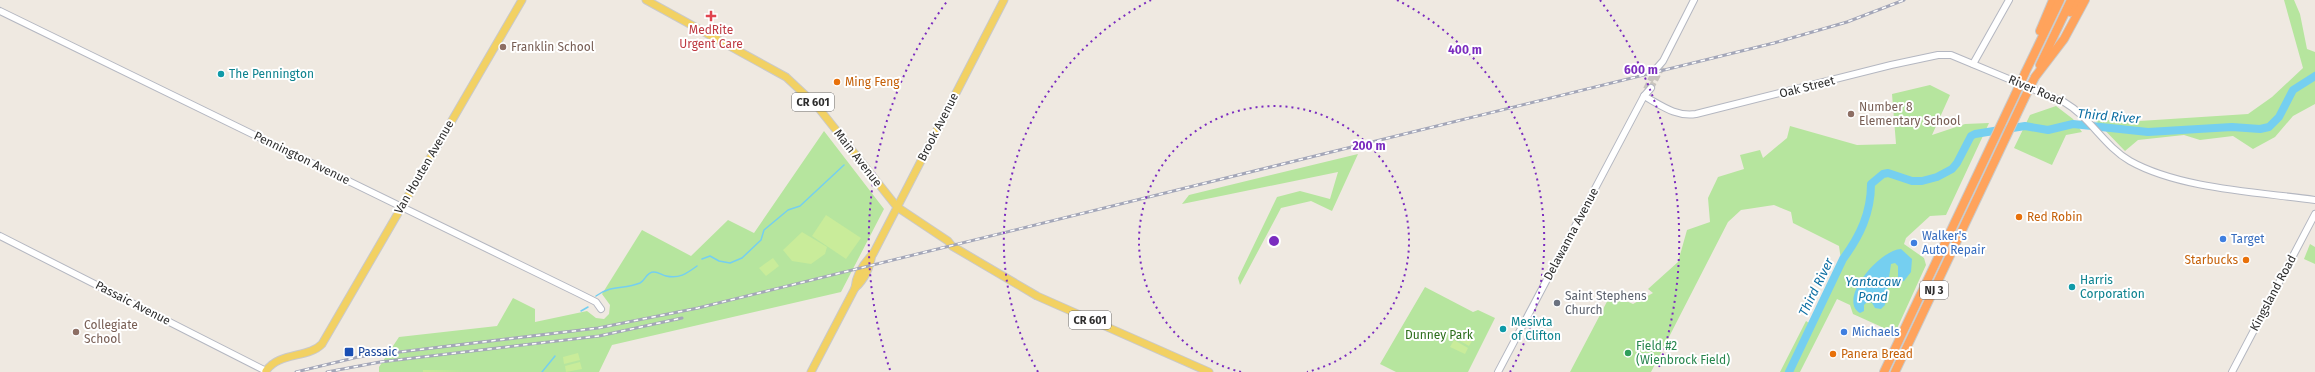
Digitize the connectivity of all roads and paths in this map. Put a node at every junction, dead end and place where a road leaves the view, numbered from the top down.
1 (522, 0) edge
2 (646, 0) edge
3 (1004, 0) edge
4 (1694, 0) edge
5 (2009, 0) edge
6 (2053, 0) edge
7 (2060, 0) edge
8 (2071, 0) edge
9 (2077, 0) edge
10 (2085, 0) edge
11 (0, 11) edge
12 (2044, 56) junction
13 (1973, 64) junction
14 (1660, 66) tunnel mouth
15 (2026, 73) junction
16 (2035, 77) junction
17 (1648, 88) tunnel mouth
18 (1644, 96) junction
19 (2315, 200) edge
20 (401, 207) junction
21 (897, 207) junction
22 (2315, 214) edge
23 (0, 236) edge
24 (601, 309) dead end
25 (268, 372) edge
26 (811, 372) edge
27 (1209, 372) edge
28 (1498, 372) edge
29 (1884, 372) edge
30 (1895, 372) edge
31 (2232, 372) edge

1 - 20 main road, Van Houten Avenue
2 - 21 main road, Main Avenue / CR 601
3 - 21 main road, Brook Avenue
4 - 14 street
5 - 13 street
6 - 15 highway
7 - 15 highway, NJ 3
8 - 12 highway, NJ 3
9 - 12 highway
10 - 16 highway
11 - 20 street, Pennington Avenue
12 - 16 highway, NJ 3
13 - 18 street, Oak Street
13 - 19 street, River Road
15 - 29 highway, NJ 3, bridge
16 - 30 highway, NJ 3, bridge
17 - 18 street, Delawanna Avenue
18 - 28 street, Delawanna Avenue
20 - 24 street, Pennington Avenue
20 - 25 main road, Van Houten Avenue
21 - 26 main road, Brook Avenue
21 - 27 main road, Main Avenue / CR 601
22 - 31 street, Kingsland Road
23 - 25 street, Passaic Avenue

